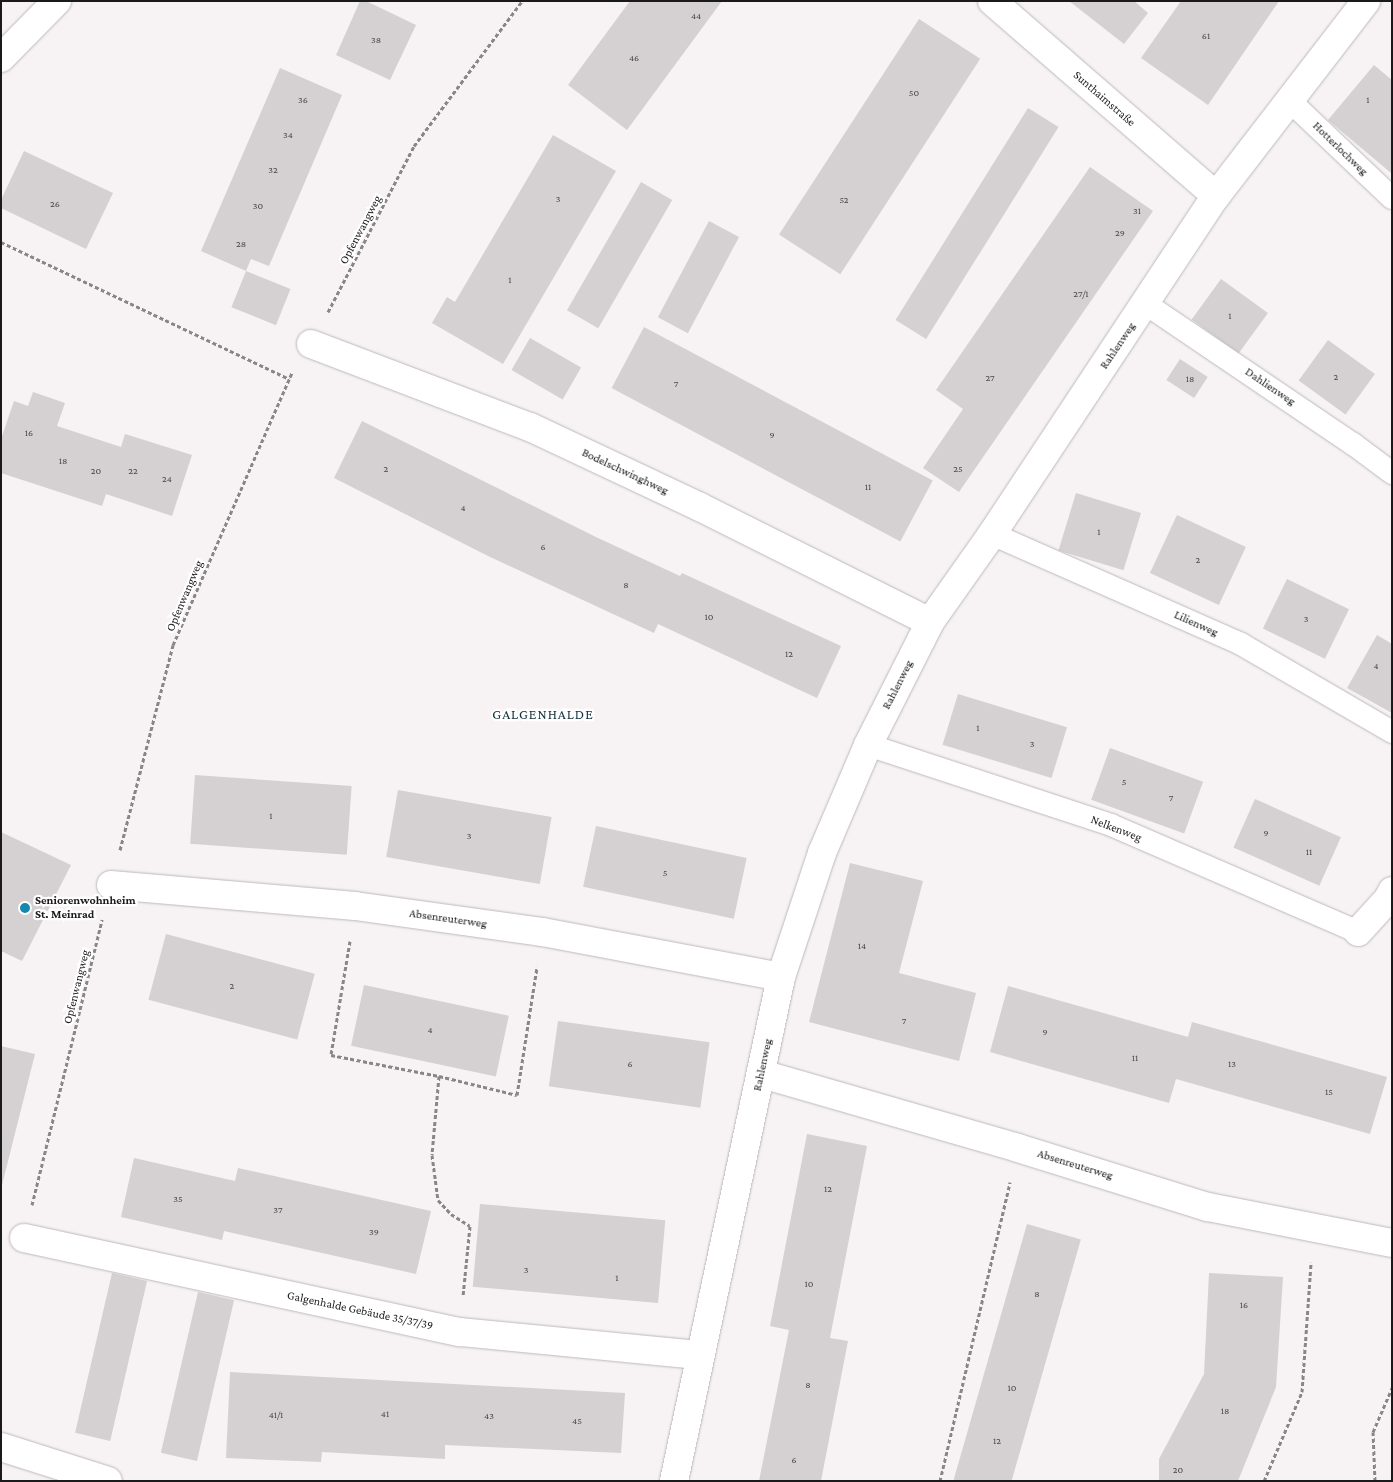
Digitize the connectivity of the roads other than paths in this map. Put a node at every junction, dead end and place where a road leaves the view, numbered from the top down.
1 (57, 1) edge
2 (992, 1) edge
3 (1366, 1) edge
4 (1, 58) edge
5 (1289, 100) junction
6 (1216, 196) junction
7 (1392, 198) edge
8 (1146, 304) junction
9 (311, 344) road end
10 (1392, 473) edge
11 (992, 534) junction
12 (930, 622) junction
13 (1392, 732) edge
14 (868, 745) junction
15 (111, 885) road end
16 (1391, 897) edge
17 (1358, 932) joint
18 (781, 977) junction
19 (762, 1074) junction
20 (24, 1238) road end
21 (1392, 1243) edge
22 (700, 1355) junction
23 (1, 1448) edge
24 (108, 1481) edge
25 (674, 1481) edge

1 - 4 street
2 - 6 street, Sunthaimstraße
3 - 5 street, Rahlenweg
5 - 6 street, Rahlenweg
5 - 7 lane, Hotterlochweg
6 - 8 street, Rahlenweg
8 - 10 lane, Dahlienweg
8 - 11 street, Rahlenweg
9 - 12 street, Bodelschwinghweg
11 - 12 street, Rahlenweg
11 - 13 lane, Lilienweg
12 - 14 street, Rahlenweg
14 - 17 lane, Nelkenweg
14 - 18 street, Rahlenweg
15 - 18 street, Absenreuterweg
16 - 17 street
18 - 19 street, Rahlenweg
19 - 21 street, Absenreuterweg
19 - 22 street, Rahlenweg
20 - 22 street, Galgenhalde Gebäude 35/37/39
22 - 25 street, Rahlenweg
23 - 24 street

